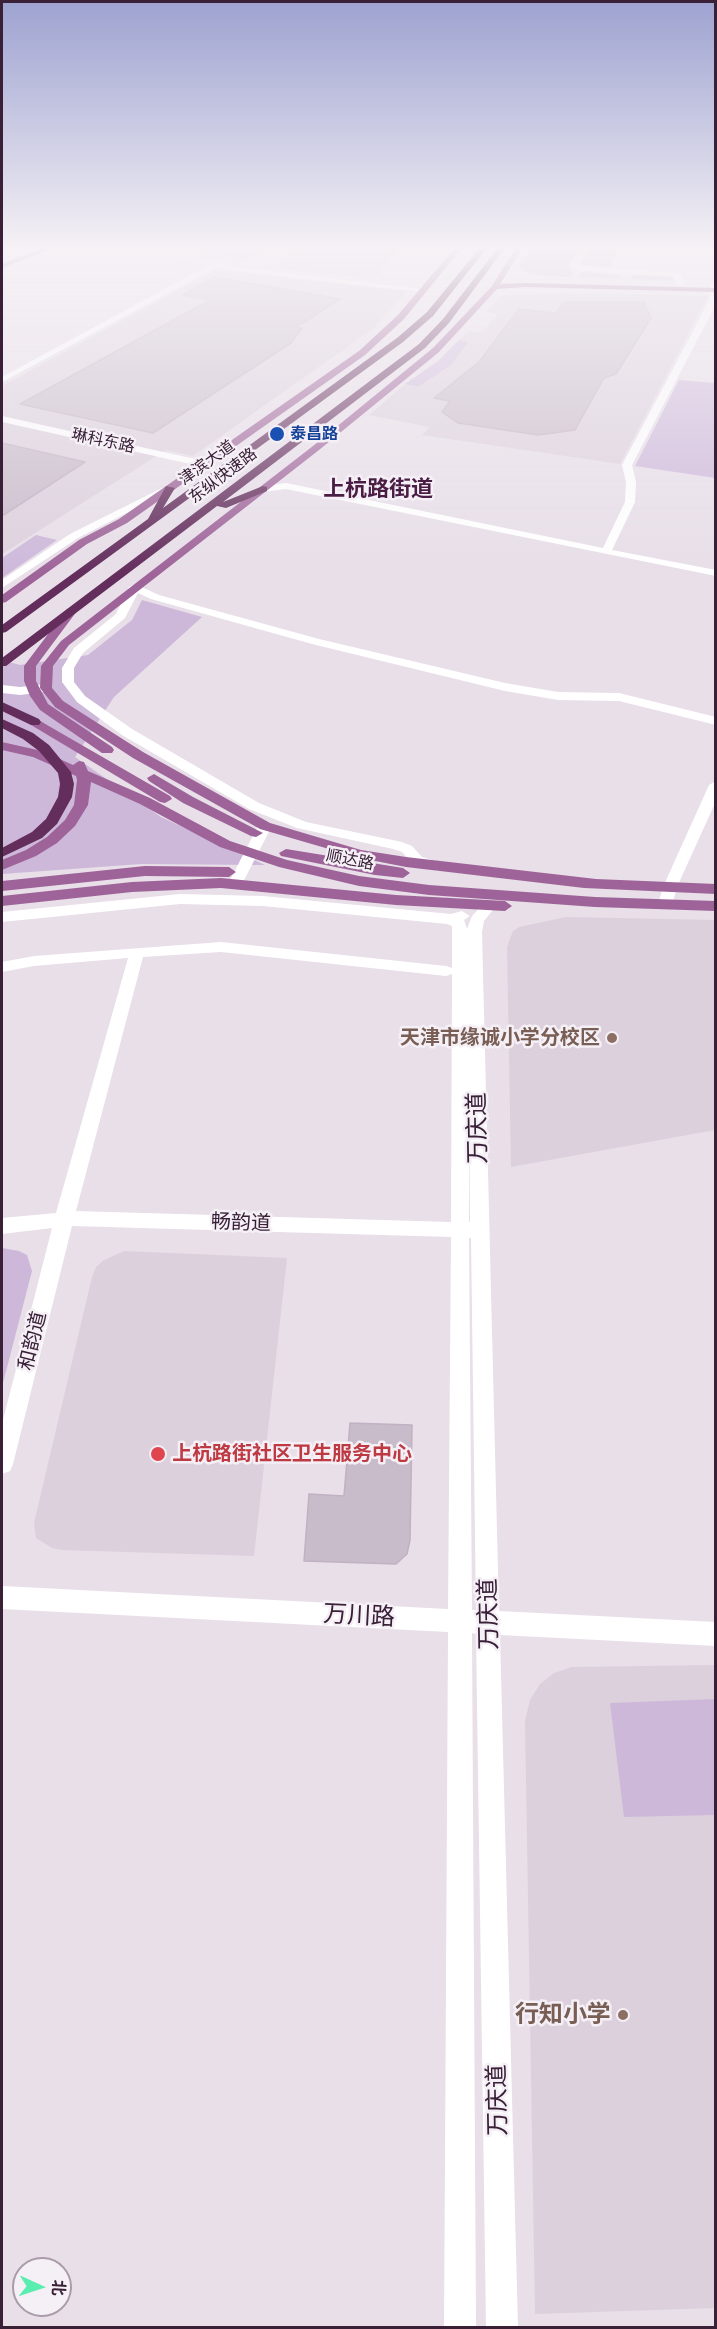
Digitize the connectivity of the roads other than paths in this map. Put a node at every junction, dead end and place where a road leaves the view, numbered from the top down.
1 (42, 358) edge
2 (354, 358) edge
3 (376, 358) edge
4 (407, 358) edge
5 (426, 358) edge
6 (683, 358) edge
7 (2, 379) edge
8 (341, 384) junction
9 (287, 407) junction
10 (2, 419) edge
11 (2, 424) edge
12 (200, 467) junction
13 (286, 470) junction
14 (170, 488) junction
15 (263, 489) junction
16 (196, 517) junction
17 (123, 521) junction
18 (148, 524) junction
19 (608, 550) junction
20 (716, 571) edge
21 (2, 585) edge
22 (135, 587) junction
23 (2, 600) edge
24 (71, 611) junction
25 (2, 612) edge
26 (2, 630) edge
27 (2, 663) edge
28 (46, 688) junction
29 (2, 689) edge
30 (2, 706) edge
31 (716, 721) edge
32 (35, 722) junction
33 (2, 723) edge
34 (2, 746) edge
35 (716, 785) edge
36 (266, 826) junction
37 (2, 853) edge
38 (325, 860) junction
39 (2, 865) edge
40 (443, 868) junction
41 (359, 881) junction
42 (594, 883) junction
43 (236, 884) junction
44 (2, 886) edge
45 (670, 887) junction
46 (716, 889) edge
47 (498, 895) junction
48 (2, 901) edge
49 (664, 905) junction
50 (716, 906) edge
51 (2, 917) edge
52 (451, 920) junction
53 (137, 952) junction
54 (2, 967) edge
55 (446, 970) dead end
56 (64, 1218) junction
57 (2, 1226) edge
58 (470, 1230) junction
59 (2, 1464) edge
60 (2, 1598) edge
61 (461, 1621) junction
62 (489, 1623) junction
63 (716, 1634) edge
64 (460, 2328) edge
65 (502, 2328) edge

1 - 7 street
2 - 9 main road
3 - 8 highway, 津滨大道
4 - 16 highway, 东纵快速路
5 - 13 main road
6 - 19 street
8 - 9 highway
8 - 18 highway, 津滨大道
9 - 12 main road
10 - 12 street, 琳科东路
11 - 12 street, 琳科东路
12 - 14 main road
13 - 15 main road
13 - 19 street
14 - 17 main road
14 - 18 highway
14 - 21 street
15 - 16 highway
15 - 19 street
15 - 22 main road
16 - 24 highway, 东纵快速路
17 - 23 main road
17 - 25 main road
18 - 26 highway
19 - 20 street
22 - 28 main road
22 - 31 street
22 - 40 street
24 - 27 highway, 东纵快速路
24 - 38 main road
28 - 29 street
28 - 36 main road
30 - 32 highway
32 - 38 main road, 顺达路
32 - 39 main road
33 - 37 highway
34 - 41 main road, 顺达路
35 - 45 street
36 - 40 main road
36 - 43 street
38 - 47 main road, 顺达路
40 - 42 main road
41 - 44 main road
41 - 47 main road, 顺达路
42 - 45 main road, 顺达路
42 - 47 main road, 顺达路
43 - 47 main road
43 - 48 main road
45 - 46 main road, 顺达路
45 - 49 street
47 - 49 main road, 顺达路
47 - 52 street
47 - 58 street, 万庆道
49 - 50 main road, 顺达路
51 - 52 street
52 - 58 street, 万庆道
53 - 54 street
53 - 55 street
53 - 56 street, 和韵道
56 - 57 street, 畅韵道
56 - 58 street, 畅韵道
56 - 59 street, 和韵道
58 - 61 street, 万庆道
58 - 62 street, 万庆道
60 - 61 street, 万川路
61 - 62 street, 万川路
61 - 64 street, 万庆道
62 - 63 street, 万川路
62 - 65 street, 万庆道

